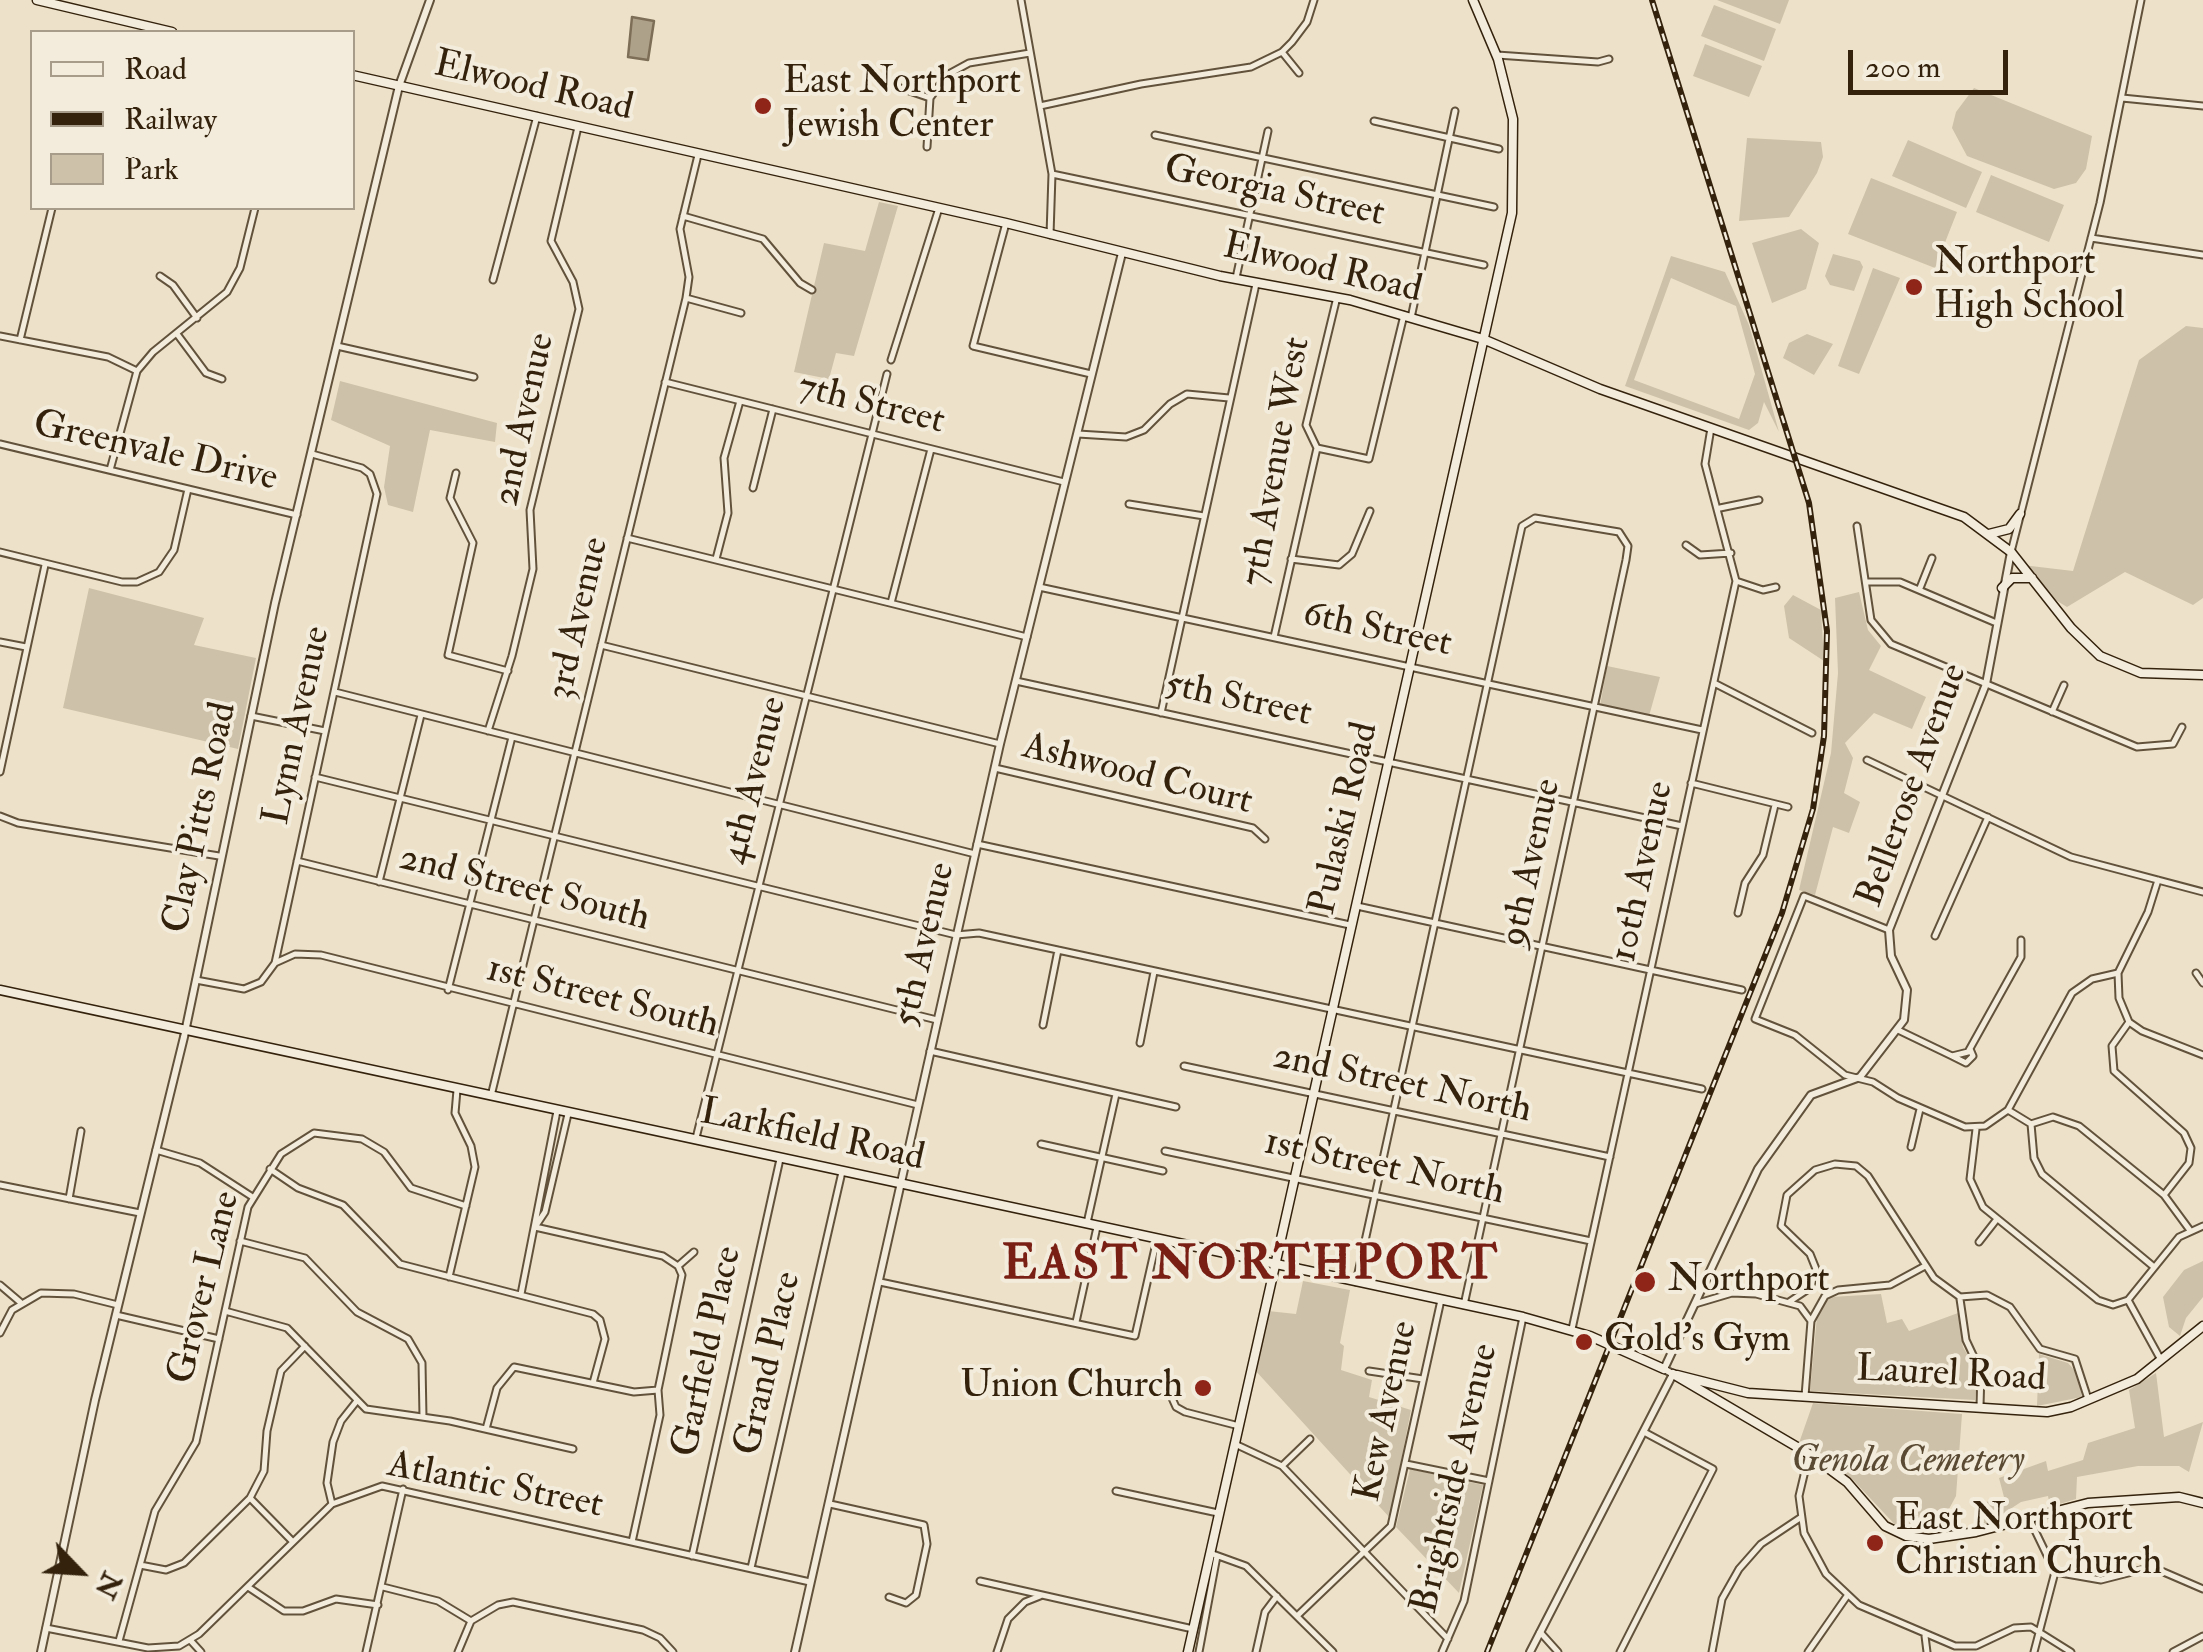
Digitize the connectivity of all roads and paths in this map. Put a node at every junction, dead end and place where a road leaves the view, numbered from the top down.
1 (37, 0) edge
2 (430, 0) edge
3 (1021, 0) edge
4 (1314, 0) edge
5 (1473, 0) edge
6 (2141, 0) edge
7 (164, 30) edge
8 (1282, 52) junction
9 (1030, 53) junction
10 (1497, 55) junction
11 (1609, 58) dead end
12 (1299, 72) dead end
13 (355, 77) edge
14 (880, 81) dead end
15 (399, 86) junction
16 (930, 98) junction
17 (2122, 98) junction
18 (1040, 106) junction
19 (2203, 106) edge
20 (1455, 112) dead end
21 (537, 116) junction
22 (1374, 122) dead end
23 (579, 126) junction
24 (1268, 131) dead end
25 (1155, 135) dead end
26 (1449, 137) junction
27 (927, 147) dead end
28 (1499, 149) dead end
29 (698, 155) junction
30 (1262, 158) junction
31 (1052, 174) junction
32 (1437, 195) junction
33 (940, 208) junction
34 (1494, 208) dead end
35 (52, 210) edge
36 (254, 210) edge
37 (684, 216) junction
38 (1250, 216) junction
39 (1006, 223) junction
40 (1050, 235) junction
41 (2092, 238) junction
42 (1122, 253) junction
43 (1425, 253) junction
44 (2203, 255) edge
45 (1484, 265) dead end
46 (160, 276) dead end
47 (1236, 278) junction
48 (493, 280) dead end
49 (1257, 282) junction
50 (812, 290) dead end
51 (686, 298) junction
52 (1337, 298) junction
53 (741, 313) dead end
54 (1408, 316) junction
55 (198, 318) junction
56 (177, 334) junction
57 (0, 336) edge
58 (1483, 338) junction
59 (20, 340) junction
60 (337, 346) junction
61 (891, 360) dead end
62 (138, 371) junction
63 (887, 374) dead end
64 (1092, 374) junction
65 (474, 377) dead end
66 (222, 379) dead end
67 (666, 382) junction
68 (1229, 398) junction
69 (740, 402) junction
70 (773, 410) junction
71 (1711, 428) junction
72 (1077, 434) junction
73 (871, 435) junction
74 (0, 444) edge
75 (1317, 448) junction
76 (930, 449) junction
77 (312, 454) junction
78 (110, 470) junction
79 (456, 473) dead end
80 (1064, 482) junction
81 (753, 488) dead end
82 (188, 489) junction
83 (1759, 500) dead end
84 (1129, 504) dead end
85 (1720, 508) junction
86 (1370, 511) dead end
87 (2020, 514) junction
88 (297, 515) junction
89 (1204, 516) junction
90 (1857, 526) dead end
91 (1989, 534) junction
92 (627, 538) junction
93 (1686, 545) dead end
94 (0, 552) edge
95 (2011, 552) junction
96 (1731, 553) junction
97 (1932, 558) dead end
98 (1290, 559) junction
99 (716, 560) junction
100 (45, 563) junction
101 (2032, 578) junction
102 (1736, 581) junction
103 (1865, 582) junction
104 (1039, 587) junction
105 (1776, 587) dead end
106 (2002, 588) junction
107 (832, 589) junction
108 (1919, 589) junction
109 (892, 603) junction
110 (1182, 617) junction
111 (1994, 622) junction
112 (1027, 636) junction
113 (1274, 637) junction
114 (0, 642) edge
115 (600, 645) junction
116 (27, 648) junction
117 (1410, 667) junction
118 (508, 671) junction
119 (2203, 674) edge
120 (1016, 681) junction
121 (1486, 683) junction
122 (1714, 684) junction
123 (1986, 684) junction
124 (2064, 685) dead end
125 (335, 692) junction
126 (806, 696) junction
127 (1595, 706) junction
128 (2052, 712) junction
129 (1161, 713) junction
130 (421, 714) junction
131 (251, 716) junction
132 (2182, 727) dead end
133 (1702, 730) junction
134 (325, 731) junction
135 (488, 731) junction
136 (1812, 733) dead end
137 (512, 736) junction
138 (1000, 744) junction
139 (577, 754) junction
140 (1867, 760) dead end
141 (1387, 762) junction
142 (995, 768) junction
143 (0, 772) edge
144 (315, 777) junction
145 (1465, 779) junction
146 (1691, 783) junction
147 (1944, 795) junction
148 (400, 798) junction
149 (1574, 803) junction
150 (780, 804) junction
151 (1775, 805) junction
152 (1788, 807) dead end
153 (0, 816) edge
154 (1988, 817) junction
155 (491, 821) junction
156 (1682, 826) junction
157 (556, 837) junction
158 (1265, 839) dead end
159 (977, 844) junction
160 (975, 854) junction
161 (220, 856) junction
162 (297, 862) junction
163 (2158, 880) junction
164 (379, 882) junction
165 (758, 888) junction
166 (2203, 892) edge
167 (470, 905) junction
168 (1354, 905) junction
169 (1738, 913) dead end
170 (535, 922) junction
171 (1435, 923) junction
172 (1350, 925) junction
173 (1890, 930) junction
174 (956, 935) junction
175 (1935, 936) dead end
176 (2021, 940) dead end
177 (1542, 946) junction
178 (1058, 950) junction
179 (275, 963) junction
180 (1154, 970) junction
181 (1650, 970) junction
182 (738, 971) junction
183 (2118, 973) junction
184 (2196, 973) dead end
185 (196, 980) junction
186 (2203, 982) edge
187 (0, 990) edge
188 (448, 990) junction
189 (1742, 990) dead end
190 (515, 1005) junction
191 (1330, 1009) junction
192 (937, 1020) junction
193 (2130, 1022) junction
194 (1042, 1025) dead end
195 (1412, 1026) junction
196 (185, 1030) junction
197 (1898, 1030) junction
198 (1140, 1042) dead end
199 (1520, 1050) junction
200 (930, 1052) junction
201 (2203, 1055) edge
202 (717, 1056) junction
203 (1184, 1066) dead end
204 (1628, 1073) junction
205 (1860, 1076) junction
206 (1702, 1089) dead end
207 (456, 1090) junction
208 (1116, 1093) junction
209 (1311, 1094) junction
210 (492, 1096) junction
211 (918, 1105) junction
212 (1176, 1107) dead end
213 (1920, 1109) junction
214 (2008, 1110) junction
215 (557, 1111) junction
216 (1394, 1112) junction
217 (568, 1114) junction
218 (2030, 1124) junction
219 (1976, 1128) junction
220 (81, 1131) dead end
221 (1501, 1134) junction
222 (695, 1141) junction
223 (1041, 1144) dead end
224 (1911, 1148) dead end
225 (156, 1150) junction
226 (1165, 1150) dead end
227 (548, 1151) junction
228 (558, 1153) junction
229 (1610, 1157) junction
230 (1102, 1158) junction
231 (780, 1159) junction
232 (270, 1169) junction
233 (842, 1172) junction
234 (1163, 1172) dead end
235 (1292, 1177) junction
236 (902, 1184) junction
237 (0, 1185) edge
238 (1376, 1195) junction
239 (2164, 1195) junction
240 (252, 1196) junction
241 (69, 1199) junction
242 (466, 1206) junction
243 (140, 1213) junction
244 (1484, 1218) junction
245 (1997, 1220) junction
246 (1086, 1223) junction
247 (1098, 1225) junction
248 (2203, 1226) edge
249 (535, 1227) junction
250 (2190, 1229) junction
251 (1157, 1239) junction
252 (240, 1241) junction
253 (1592, 1241) junction
254 (1978, 1242) dead end
255 (694, 1252) dead end
256 (678, 1266) junction
257 (1272, 1266) junction
258 (1925, 1266) junction
259 (2154, 1267) junction
260 (449, 1277) junction
261 (880, 1282) junction
262 (1356, 1282) junction
263 (0, 1285) edge
264 (521, 1294) junction
265 (1960, 1298) junction
266 (1440, 1300) junction
267 (2128, 1300) junction
268 (20, 1302) junction
269 (1788, 1302) junction
270 (1464, 1304) junction
271 (1694, 1304) junction
272 (117, 1310) junction
273 (225, 1311) junction
274 (1523, 1317) junction
275 (1811, 1320) junction
276 (1076, 1322) junction
277 (2203, 1326) edge
278 (1572, 1329) junction
279 (0, 1334) edge
280 (219, 1339) junction
281 (305, 1346) junction
282 (2161, 1360) junction
283 (1368, 1371) dead end
284 (1669, 1371) junction
285 (1424, 1379) junction
286 (593, 1382) junction
287 (658, 1390) junction
288 (1171, 1396) dead end
289 (1805, 1396) junction
290 (2088, 1399) junction
291 (356, 1402) junction
292 (1980, 1406) junction
293 (423, 1417) junction
294 (1240, 1426) junction
295 (486, 1430) junction
296 (1644, 1432) junction
297 (1310, 1439) dead end
298 (1235, 1444) junction
299 (573, 1450) dead end
300 (1809, 1454) junction
301 (1406, 1464) junction
302 (1282, 1466) junction
303 (1490, 1481) junction
304 (404, 1489) junction
305 (1116, 1491) dead end
306 (250, 1498) junction
307 (2203, 1503) edge
308 (332, 1504) junction
309 (830, 1504) junction
310 (1218, 1513) junction
311 (1800, 1518) junction
312 (2029, 1518) junction
313 (293, 1542) junction
314 (632, 1542) junction
315 (1364, 1552) junction
316 (1214, 1555) junction
317 (692, 1556) junction
318 (140, 1566) junction
319 (751, 1569) junction
320 (2055, 1572) junction
321 (980, 1581) dead end
322 (811, 1582) junction
323 (248, 1587) junction
324 (383, 1587) junction
325 (2203, 1590) edge
326 (1042, 1595) junction
327 (1277, 1596) junction
328 (1847, 1596) junction
329 (888, 1597) dead end
330 (378, 1605) junction
331 (1297, 1616) junction
332 (471, 1621) junction
333 (46, 1628) junction
334 (1193, 1629) junction
335 (2041, 1630) junction
336 (1540, 1632) junction
337 (1925, 1636) junction
338 (2203, 1636) edge
339 (1448, 1640) junction
340 (191, 1641) junction
341 (118, 1642) junction
342 (41, 1652) edge
343 (200, 1652) edge
344 (366, 1652) edge
345 (458, 1652) edge
346 (674, 1652) edge
347 (795, 1652) edge
348 (997, 1652) edge
349 (1188, 1652) edge
350 (1198, 1652) edge
351 (1256, 1652) edge
352 (1333, 1652) edge
353 (1442, 1652) edge
354 (1530, 1652) edge
355 (1558, 1652) edge
356 (1620, 1652) edge
357 (1712, 1652) edge
358 (1808, 1652) edge
359 (1927, 1652) edge
360 (2034, 1652) edge
361 (2071, 1652) edge
362 (2173, 1652) edge

1 - 7 main road
2 - 15 street, Clay Pitts Road
3 - 9 street
4 - 8 street
5 - 10 main road, Pulaski Road
6 - 17 street
8 - 12 street
8 - 18 street
9 - 16 street
9 - 18 street
10 - 11 street
10 - 58 main road, Pulaski Road
13 - 15 main road, Elwood Road
14 - 16 street
15 - 21 main road, Elwood Road
15 - 60 street, Clay Pitts Road
16 - 27 street
17 - 19 street
17 - 41 street
18 - 31 street
20 - 26 street
21 - 23 main road, Elwood Road
21 - 48 street
22 - 26 street
23 - 29 main road, Elwood Road
23 - 118 street, 2nd Avenue
24 - 30 street
25 - 30 street
26 - 28 street
26 - 32 street
29 - 33 main road, Elwood Road
29 - 37 street, 3rd Avenue
30 - 32 street
30 - 38 street
31 - 38 street, Georgia Street
31 - 40 street
32 - 34 street
32 - 43 street
33 - 39 main road, Elwood Road
33 - 61 street
35 - 59 street
36 - 55 street
37 - 50 street
37 - 51 street, 3rd Avenue
38 - 43 street, Georgia Street
38 - 47 street
39 - 40 main road, Elwood Road
39 - 64 street
40 - 42 main road, Elwood Road
41 - 44 street
41 - 87 street
42 - 47 main road, Elwood Road
42 - 64 street, 5th Avenue
43 - 45 street, Georgia Street
43 - 54 street
46 - 55 street
47 - 49 main road, Elwood Road
49 - 52 main road, Elwood Road
49 - 68 street
51 - 53 street
51 - 67 street, 3rd Avenue
52 - 54 main road, Elwood Road
52 - 75 street, 7th Avenue West
54 - 58 main road, Elwood Road
54 - 75 street
55 - 56 street
56 - 62 street
56 - 66 street
57 - 59 street
58 - 71 main road, Elwood Road
58 - 117 main road, Pulaski Road
59 - 62 street
60 - 65 street
60 - 77 street, Clay Pitts Road
62 - 78 street
63 - 73 street, 4th Avenue
64 - 72 street, 5th Avenue
67 - 69 street, 7th Street
67 - 92 street, 3rd Avenue
68 - 72 street
68 - 89 street
69 - 70 street, 7th Street
69 - 99 street
70 - 73 street, 7th Street
70 - 81 street
71 - 85 street, 10th Avenue
71 - 91 main road, Elwood Road
72 - 80 street, 5th Avenue
73 - 76 street, 7th Street
73 - 107 street, 4th Avenue
74 - 78 street, Greenvale Drive
75 - 98 street, 7th Avenue West
76 - 80 street, 7th Street
76 - 109 street
77 - 88 street, Clay Pitts Road
77 - 125 street, Lynn Avenue
78 - 82 street, Greenvale Drive
79 - 118 street
80 - 104 street, 5th Avenue
82 - 88 street, Greenvale Drive
82 - 100 street
83 - 85 street
84 - 89 street
85 - 96 street, 10th Avenue
86 - 98 street
87 - 91 main road
87 - 95 street
88 - 131 street, Clay Pitts Road
89 - 110 street
90 - 103 street
91 - 95 main road, Elwood Road
92 - 99 street
92 - 115 street, 3rd Avenue
93 - 96 street
94 - 100 street
95 - 101 main road, Elwood Road
95 - 106 street, Bellerose Avenue
96 - 102 street, 10th Avenue
97 - 108 street
98 - 113 street, 7th Avenue West
99 - 107 street
100 - 116 street
101 - 106 main road
101 - 119 main road, Elwood Road
102 - 105 street
102 - 122 street, 10th Avenue
103 - 108 street
103 - 123 street
104 - 110 street, 6th Street
104 - 112 street, 5th Avenue
106 - 111 street, Bellerose Avenue
107 - 109 street
107 - 126 street, 4th Avenue
108 - 111 street
109 - 112 street
110 - 113 street, 6th Street
110 - 129 street
111 - 123 street, Bellerose Avenue
112 - 120 street, 5th Avenue
113 - 117 street, 6th Street
114 - 116 street
115 - 126 street
115 - 139 street, 3rd Avenue
116 - 143 street
117 - 121 street, 6th Street
117 - 141 main road, Pulaski Road
118 - 135 street, 2nd Avenue
120 - 129 street, 5th Street
120 - 138 street, 5th Avenue
121 - 127 street, 6th Street
121 - 127 street, 9th Avenue
121 - 145 street
122 - 133 street, 10th Avenue
122 - 136 street
123 - 128 street
123 - 147 street, Bellerose Avenue
124 - 128 street
125 - 130 street
125 - 134 street, Lynn Avenue
126 - 138 street
126 - 150 street, 4th Avenue
127 - 133 street, 6th Street
127 - 149 street, 9th Avenue
128 - 132 street
129 - 141 street, 5th Street
130 - 135 street
130 - 148 street
131 - 134 street
131 - 161 street, Clay Pitts Road
133 - 146 street, 10th Avenue
134 - 144 street, Lynn Avenue
135 - 137 street
137 - 139 street
137 - 155 street
138 - 142 street, 5th Avenue
139 - 150 street
139 - 157 street, 3rd Avenue
140 - 147 street
141 - 145 street, 5th Street
141 - 168 main road, Pulaski Road
142 - 158 street, Ashwood Court
142 - 159 street, 5th Avenue
144 - 148 street
144 - 162 street, Lynn Avenue
145 - 149 street, 5th Street
145 - 171 street
146 - 151 street
146 - 156 street, 10th Avenue
147 - 154 street
147 - 173 street, Bellerose Avenue
148 - 155 street
148 - 164 street
149 - 156 street, 5th Street
149 - 177 street, 9th Avenue
150 - 160 street
150 - 165 street, 4th Avenue
151 - 152 street
151 - 169 street
153 - 161 street
154 - 163 street
154 - 175 street
155 - 157 street
155 - 167 street
156 - 181 street, 10th Avenue
157 - 165 street
157 - 170 street, 3rd Avenue
159 - 160 street, 5th Avenue
159 - 172 street
160 - 174 street, 5th Avenue
161 - 185 street, Clay Pitts Road
162 - 164 street, 2nd Street South
162 - 179 street, Lynn Avenue
163 - 166 street
163 - 183 street
164 - 167 street, 2nd Street South
165 - 174 street
165 - 182 street, 4th Avenue
167 - 170 street, 2nd Street South
167 - 188 street
168 - 171 street
168 - 172 main road, Pulaski Road
170 - 182 street, 2nd Street South
170 - 190 street, 3rd Avenue
171 - 177 street
171 - 195 street
172 - 191 main road, Pulaski Road
173 - 197 street, Bellerose Avenue
173 - 205 street
174 - 178 street
174 - 192 street, 5th Avenue
176 - 197 street
177 - 181 street
177 - 199 street, 9th Avenue
178 - 180 street
178 - 194 street
179 - 185 street
179 - 188 street, 1st Street South
180 - 191 street
180 - 198 street
181 - 189 street
181 - 204 street, 10th Avenue
182 - 192 street, 2nd Street South
182 - 202 street, 4th Avenue
183 - 193 street
183 - 214 street
184 - 186 street
185 - 196 street, Clay Pitts Road
187 - 196 main road, Larkfield Road
188 - 190 street, 1st Street South
190 - 202 street, 1st Street South
190 - 210 street, 3rd Avenue
191 - 195 street
191 - 209 main road, Pulaski Road
192 - 200 street, 5th Avenue
193 - 201 street
193 - 239 street
195 - 199 street
195 - 216 street
196 - 207 main road, Larkfield Road
196 - 225 street, Clay Pitts Road
197 - 205 street
199 - 204 street
199 - 221 street, 9th Avenue
200 - 208 street
200 - 211 street, 5th Avenue
202 - 211 street, 1st Street South
202 - 222 street, 4th Avenue
203 - 209 street, 2nd Street North
204 - 206 street
204 - 229 street, 10th Avenue
205 - 213 street
205 - 271 street
207 - 210 main road, Larkfield Road
207 - 242 street
208 - 212 street
208 - 230 street
209 - 216 street, 2nd Street North
209 - 235 main road, Pulaski Road
210 - 215 main road, Larkfield Road
211 - 236 street, 5th Avenue
213 - 219 street
213 - 224 street
214 - 218 street
214 - 219 street
215 - 217 main road, Larkfield Road
215 - 227 street
216 - 221 street, 2nd Street North
216 - 238 street
217 - 222 main road, Larkfield Road
217 - 228 street
218 - 239 street
218 - 259 street
219 - 245 street
220 - 241 street
221 - 229 street, 2nd Street North
221 - 244 street, 9th Avenue
222 - 231 main road, Larkfield Road
223 - 230 street
225 - 240 street
225 - 243 street, Clay Pitts Road
226 - 235 street, 1st Street North
227 - 228 street
227 - 249 street
228 - 249 street
229 - 253 street, 10th Avenue
230 - 234 street
230 - 246 street
231 - 233 main road, Larkfield Road
231 - 317 street, Garfield Place
232 - 240 street, Grover Lane
232 - 242 street, Grover Lane
232 - 260 street
233 - 236 main road, Larkfield Road
233 - 319 street, Grand Place
235 - 238 street, 1st Street North
235 - 257 main road, Pulaski Road
236 - 246 main road, Larkfield Road
236 - 261 street, 5th Avenue
237 - 241 street
238 - 244 street, 1st Street North
238 - 262 street
239 - 250 street
240 - 252 street, Grover Lane
241 - 243 street
242 - 260 street
243 - 272 street, Clay Pitts Road
244 - 253 street, 1st Street North
244 - 270 street, 9th Avenue
245 - 254 street
245 - 267 street
246 - 247 main road, Larkfield Road
247 - 251 main road, Larkfield Road
247 - 276 street
248 - 250 street
249 - 256 street
249 - 264 street
250 - 259 street
251 - 257 main road, Larkfield Road
251 - 276 street
252 - 273 street, Grover Lane
252 - 293 street
253 - 278 street, 10th Avenue
255 - 256 street
256 - 287 street
257 - 262 main road, Larkfield Road
257 - 294 main road, Pulaski Road
258 - 265 street
258 - 269 street
258 - 275 street
259 - 267 street
260 - 264 street
261 - 276 street
261 - 309 street, 5th Avenue
262 - 266 main road, Larkfield Road
263 - 268 street
264 - 286 street
265 - 290 street
265 - 292 street
266 - 270 main road, Larkfield Road
266 - 285 street, Kew Avenue
267 - 282 street
268 - 272 street
268 - 279 street
269 - 271 street
269 - 275 street
270 - 274 main road, Larkfield Road
271 - 284 street
272 - 280 street
272 - 333 street, Clay Pitts Road
273 - 280 street, Grover Lane
273 - 281 street
274 - 278 main road, Larkfield Road
274 - 303 street, Brightside Avenue
275 - 289 street
277 - 282 main road, Laurel Road
278 - 284 main road, Larkfield Road
280 - 318 street, Grover Lane
281 - 291 street
281 - 306 street
282 - 290 main road, Laurel Road
283 - 285 street
284 - 289 main road, Laurel Road
284 - 296 street
284 - 300 main road
285 - 301 street, Kew Avenue
286 - 287 street
286 - 295 street
287 - 314 street
288 - 294 street
289 - 292 main road, Laurel Road
290 - 292 main road, Laurel Road
291 - 293 street
291 - 308 street
293 - 295 street
294 - 298 main road, Pulaski Road
295 - 299 street
296 - 336 street
296 - 356 street
297 - 302 street
298 - 302 street
298 - 310 main road, Pulaski Road
300 - 311 street
300 - 312 main road
301 - 303 street
301 - 315 street, Kew Avenue
302 - 315 street
303 - 339 street, Brightside Avenue
304 - 308 street, Atlantic Street
304 - 314 street, Atlantic Street
304 - 324 street
305 - 310 street
306 - 313 street
306 - 318 street
307 - 312 main road
308 - 313 street, Atlantic Street
309 - 322 street, 5th Avenue
309 - 329 street
310 - 316 main road, Pulaski Road
311 - 328 street
311 - 357 street
312 - 320 street
313 - 323 street, Atlantic Street
314 - 317 street, Atlantic Street
315 - 331 street, Kew Avenue
315 - 339 street
316 - 327 street
316 - 334 main road, Pulaski Road
316 - 350 street
317 - 319 street, Atlantic Street
318 - 341 street, Grover Lane
319 - 322 street, Atlantic Street
320 - 325 street
320 - 335 street
321 - 326 street
322 - 347 street, 5th Avenue
323 - 330 street
323 - 340 street, Atlantic Street
324 - 330 street
324 - 332 street
326 - 334 street
326 - 348 street
327 - 331 street
327 - 351 street
328 - 337 street
328 - 358 street
330 - 344 street
331 - 352 street
332 - 345 street
332 - 346 street
333 - 341 street
333 - 342 street, Clay Pitts Road
334 - 349 main road, Pulaski Road
335 - 337 street
335 - 360 street
335 - 361 street
336 - 354 street
336 - 355 street
337 - 359 street
338 - 362 street
339 - 353 street, Brightside Avenue
340 - 341 street
340 - 343 street

